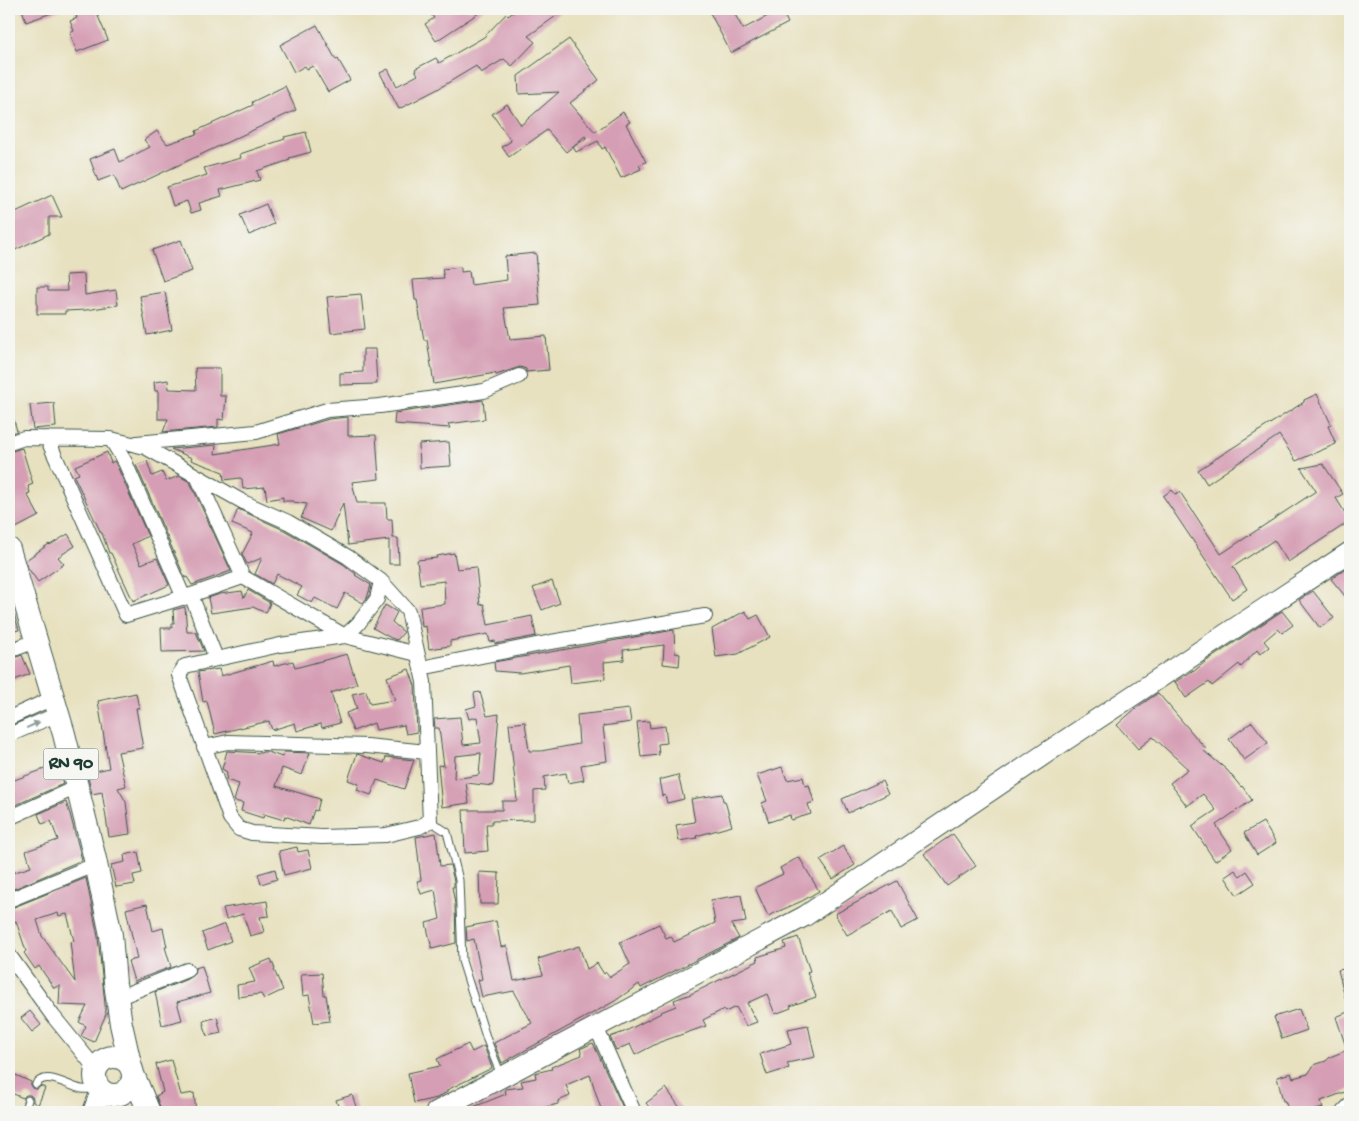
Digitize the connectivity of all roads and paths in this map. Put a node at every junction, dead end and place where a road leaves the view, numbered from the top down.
1 (518, 376) dead end
2 (47, 438) junction
3 (111, 439) junction
4 (9, 443) edge
5 (129, 444) junction
6 (197, 476) junction
7 (9, 548) edge
8 (1350, 552) edge
9 (243, 577) junction
10 (381, 581) junction
11 (187, 597) junction
12 (705, 616) dead end
13 (345, 636) junction
14 (36, 641) junction
15 (9, 651) edge
16 (417, 654) junction
17 (216, 658) junction
18 (421, 668) junction
19 (55, 706) junction
20 (9, 718) edge
21 (9, 735) edge
22 (204, 748) junction
23 (427, 752) junction
24 (77, 788) junction
25 (9, 818) edge
26 (430, 822) junction
27 (97, 864) junction
28 (9, 900) edge
29 (9, 955) edge
30 (187, 970) dead end
31 (116, 991) junction
32 (596, 1028) junction
33 (132, 1071) junction
34 (502, 1077) junction
35 (102, 1081) junction
36 (36, 1084) dead end
37 (28, 1100) dead end
38 (1350, 1105) edge
39 (24, 1112) edge
40 (93, 1112) edge
41 (132, 1112) edge
42 (149, 1112) edge
43 (436, 1112) edge
44 (634, 1112) edge
45 (1343, 1112) edge

1 - 5 street
2 - 3 street
2 - 4 street
2 - 11 street
3 - 5 street
3 - 11 street
5 - 6 street
6 - 9 street
6 - 10 street
7 - 14 main road, RN 90
8 - 32 main road
9 - 11 street
9 - 13 street
10 - 13 street
10 - 16 street
11 - 17 street
12 - 18 street
13 - 16 street
13 - 17 street
14 - 15 street
14 - 19 main road, RN 90
16 - 18 street
17 - 22 street
18 - 23 street
19 - 20 street
21 -> 19 street
19 - 24 main road, RN 90
22 - 23 street
22 - 26 street
23 - 26 street
24 - 25 street
24 - 27 main road, RN 90
26 - 34 lane
27 - 28 street
27 - 31 main road, RN 90
29 - 35 street
30 - 31 street
31 - 33 main road, RN 90
31 - 35 main road, RN 90
32 - 34 main road
32 - 44 street
33 - 35 main road
33 - 35 main road
33 - 42 main road, RN 90
34 - 43 main road
35 - 36 lane
35 - 40 main road
35 - 41 main road
37 - 39 lane
38 - 45 street

